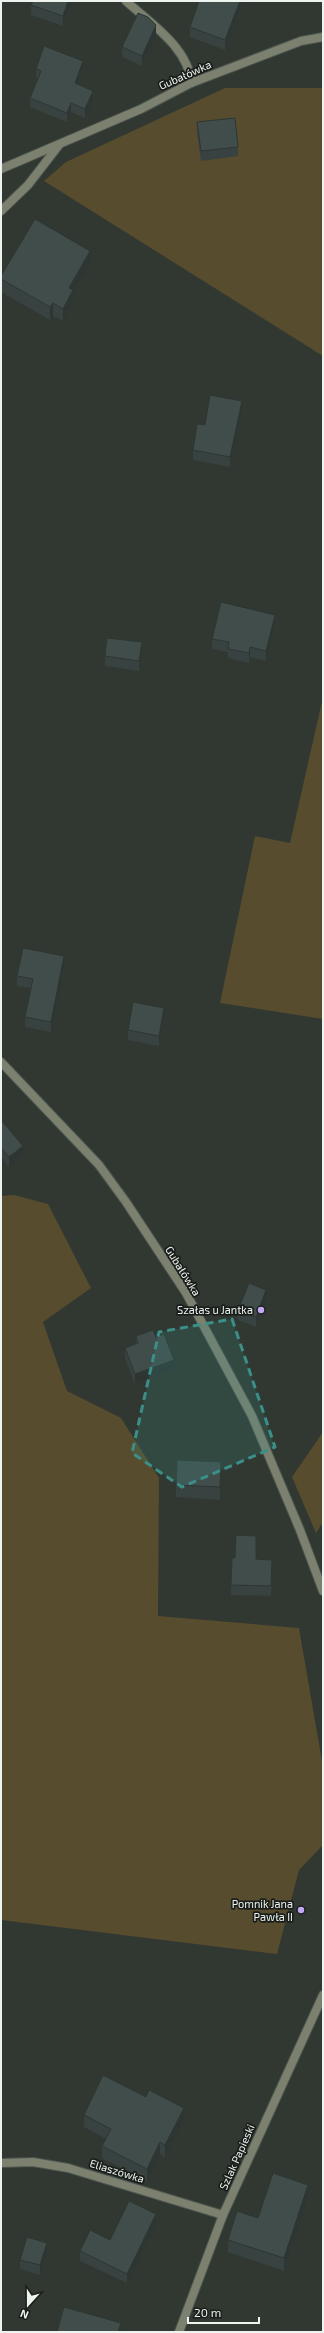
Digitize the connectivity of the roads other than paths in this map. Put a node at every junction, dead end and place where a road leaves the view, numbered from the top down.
1 (126, 1) edge
2 (323, 37) edge
3 (191, 83) junction
4 (60, 144) junction
5 (1, 169) edge
6 (1, 211) edge
7 (1, 1062) edge
8 (323, 1591) edge
9 (323, 1995) edge
10 (1, 2163) edge
11 (223, 2215) junction
12 (179, 2332) edge

1 - 3 street
2 - 3 street, Gubałówka
3 - 4 street, Gubałówka
4 - 5 street, Gubałówka
4 - 6 street, Gubałówka
7 - 8 street, Gubałówka
9 - 11 street, Szlak Papieski
10 - 11 street, Eliaszówka
11 - 12 street, Szlak Papieski

